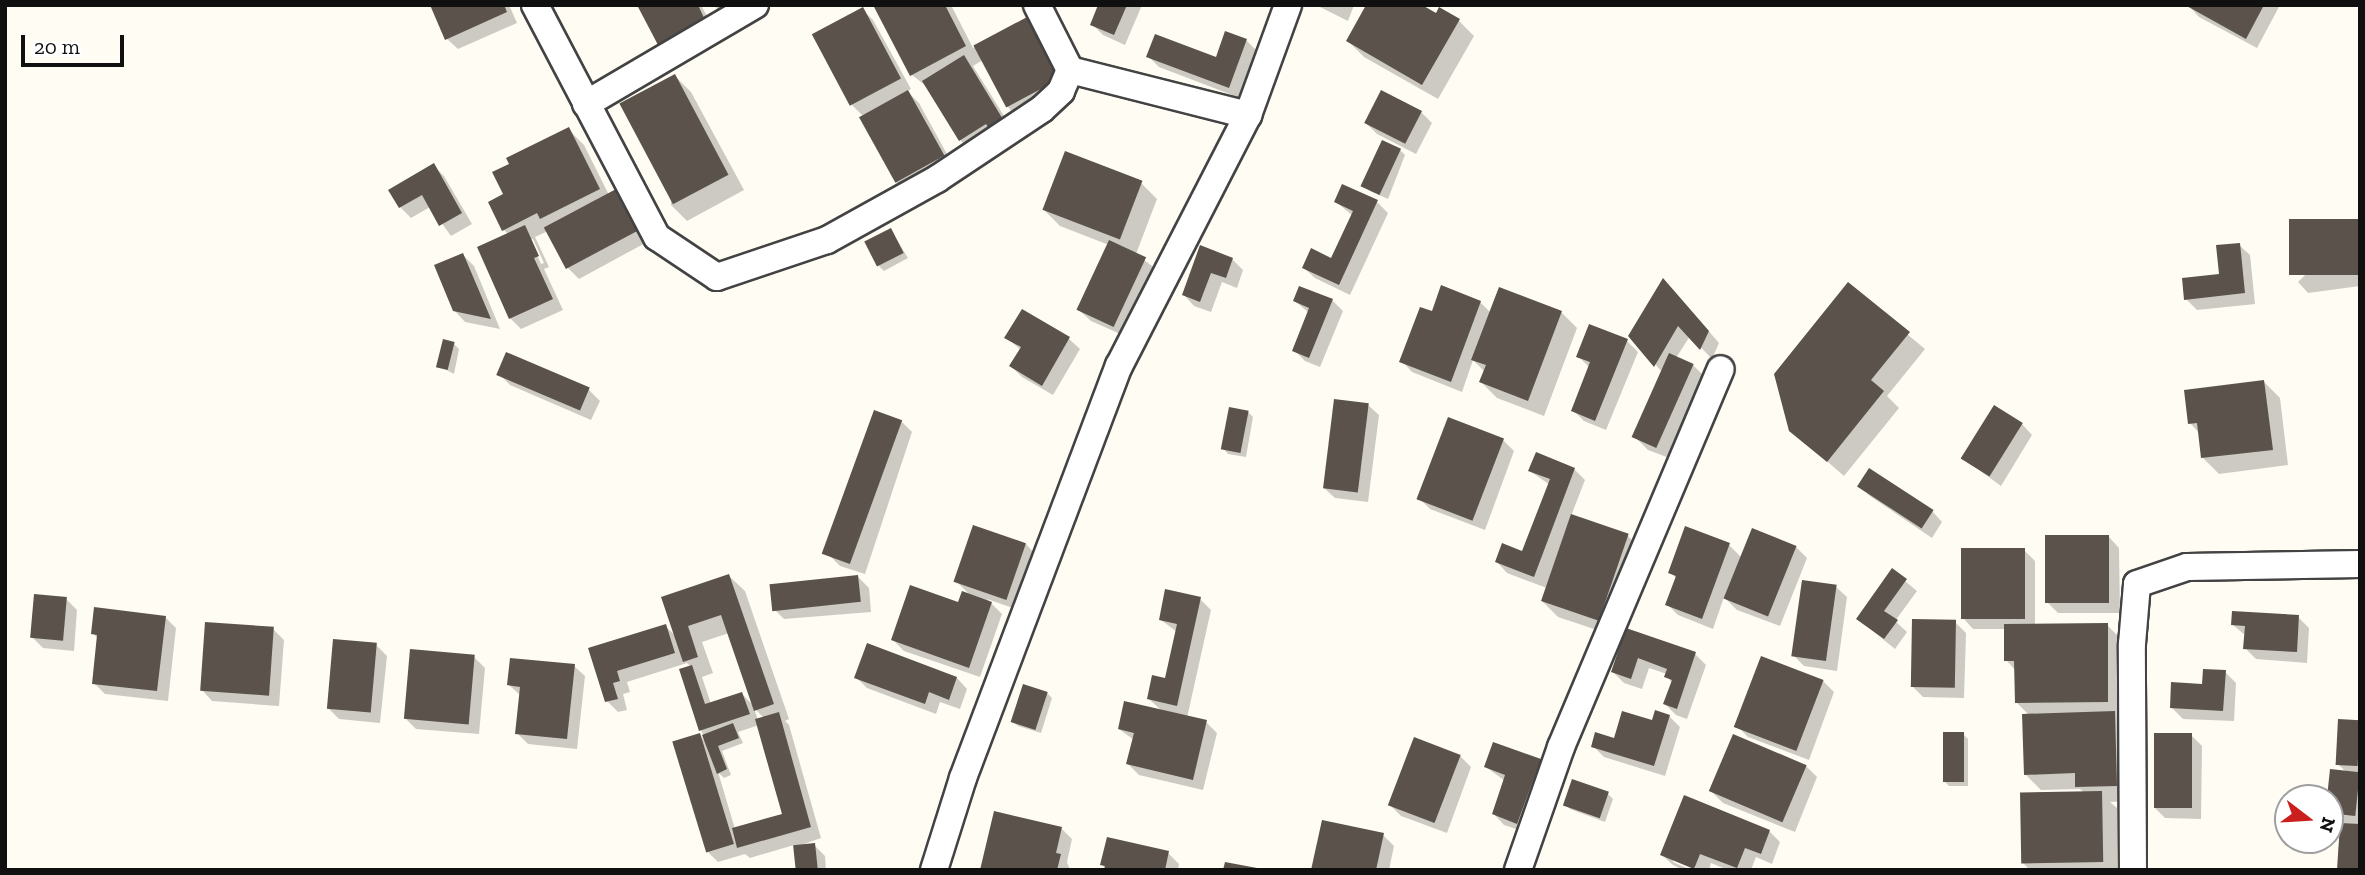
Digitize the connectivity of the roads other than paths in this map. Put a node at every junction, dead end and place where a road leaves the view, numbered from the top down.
1 (535, 5) edge
2 (755, 5) edge
3 (1037, 5) edge
4 (1288, 5) edge
5 (1070, 70) junction
6 (586, 104) junction
7 (1248, 115) junction
8 (1721, 369) dead end
9 (2360, 564) edge
10 (934, 870) edge
11 (1518, 870) edge
12 (2133, 870) edge

1 - 6 street
2 - 6 street
3 - 5 street
4 - 7 street
5 - 6 street
5 - 7 street
7 - 10 street
8 - 11 street
9 - 12 street

